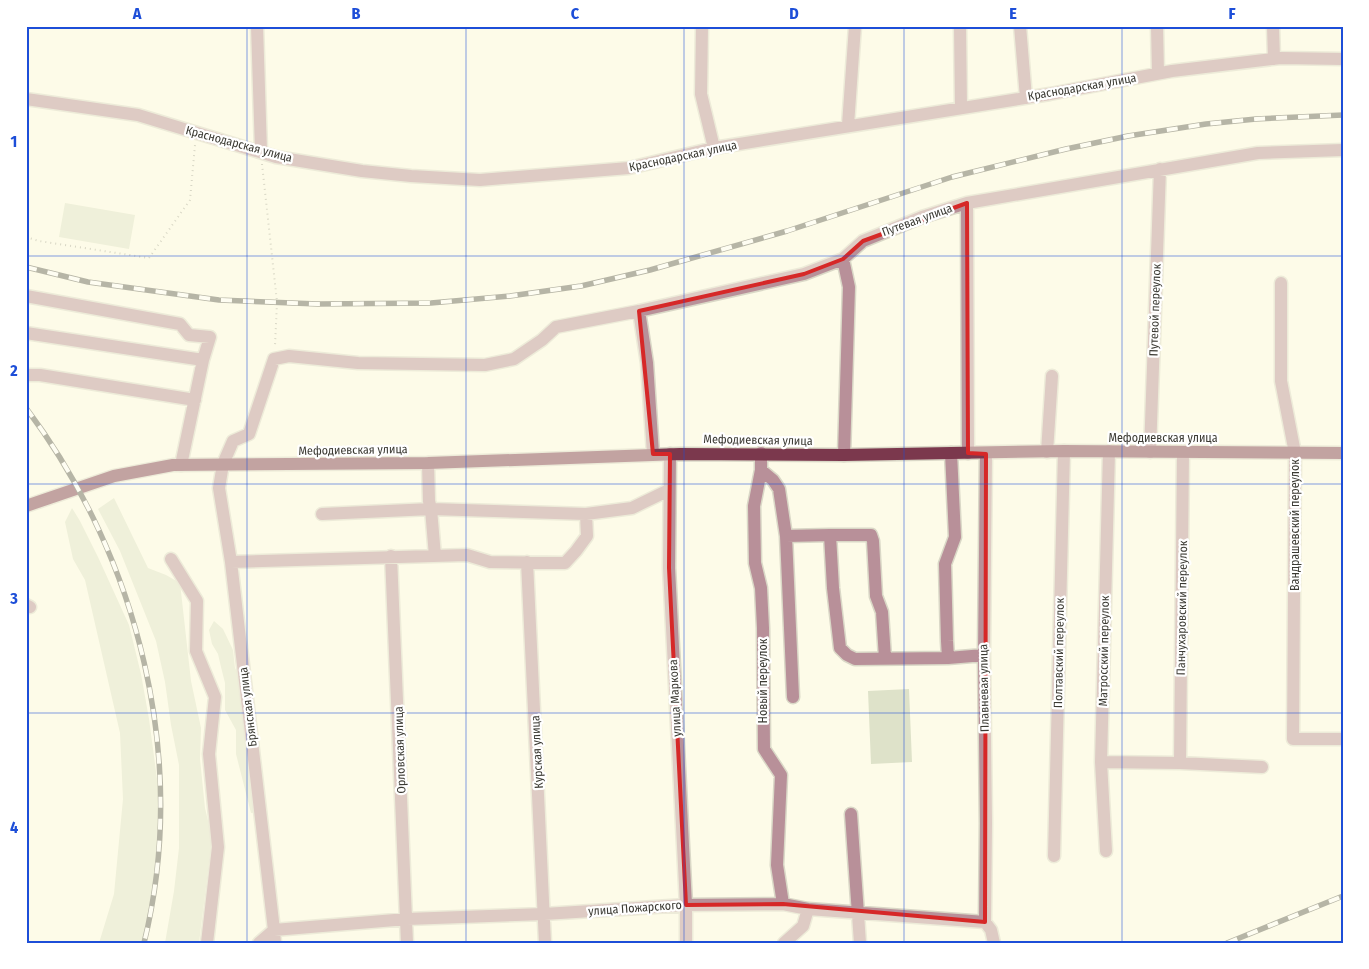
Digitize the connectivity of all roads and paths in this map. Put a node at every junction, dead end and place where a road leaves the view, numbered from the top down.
1 (257, 26) edge
2 (702, 26) edge
3 (854, 26) edge
4 (960, 26) edge
5 (1020, 26) edge
6 (1157, 26) edge
7 (1274, 26) edge
8 (1274, 59) junction
9 (1343, 59) edge
10 (1158, 73) junction
11 (1026, 98) junction
12 (26, 99) edge
13 (961, 108) junction
14 (848, 125) junction
15 (196, 134) junction
16 (714, 148) junction
17 (1343, 150) edge
18 (261, 151) junction
19 (1160, 169) junction
20 (967, 203) junction
21 (26, 237) edge
22 (843, 258) junction
23 (1281, 283) dead end
24 (26, 296) edge
25 (639, 311) junction
26 (26, 333) edge
27 (274, 358) junction
28 (203, 360) junction
29 (26, 375) edge
30 (1052, 376) dead end
31 (195, 400) junction
32 (1064, 451) junction
33 (1109, 451) junction
34 (1047, 452) junction
35 (1150, 452) junction
36 (1183, 452) junction
37 (761, 453) junction
38 (951, 453) junction
39 (968, 453) junction
40 (1296, 453) junction
41 (1343, 453) edge
42 (653, 454) junction
43 (670, 454) junction
44 (986, 454) junction
45 (844, 455) junction
46 (428, 463) junction
47 (223, 464) junction
48 (177, 465) junction
49 (761, 470) junction
50 (669, 490) junction
51 (26, 506) edge
52 (431, 509) junction
53 (322, 514) dead end
54 (586, 514) junction
55 (830, 535) junction
56 (786, 536) junction
57 (392, 556) junction
58 (435, 556) junction
59 (171, 559) dead end
60 (231, 562) junction
61 (527, 562) junction
62 (984, 655) junction
63 (885, 658) junction
64 (948, 658) junction
65 (793, 697) dead end
66 (1343, 739) edge
67 (1101, 762) junction
68 (1180, 763) junction
69 (1262, 768) dead end
70 (851, 814) dead end
71 (1106, 850) dead end
72 (1054, 856) dead end
73 (783, 904) junction
74 (686, 905) junction
75 (808, 909) junction
76 (859, 912) junction
77 (544, 914) junction
78 (407, 919) junction
79 (988, 926) junction
80 (274, 936) edge
81 (207, 943) edge
82 (259, 943) edge
83 (407, 943) edge
84 (545, 943) edge
85 (686, 943) edge
86 (784, 943) edge
87 (860, 943) edge
88 (994, 943) edge

1 - 18 street
2 - 16 street
3 - 14 street
4 - 13 street
5 - 11 street
6 - 10 street
7 - 8 street
8 - 9 street, Краснодарская улица
8 - 10 street, Краснодарская улица
10 - 11 street, Краснодарская улица
11 - 13 street, Краснодарская улица
12 - 15 street, Краснодарская улица
13 - 14 street, Краснодарская улица
14 - 16 street, Краснодарская улица
15 - 18 street, Краснодарская улица
15 - 21 path
16 - 18 street, Краснодарская улица
17 - 19 street, Путевая улица
18 - 27 path
19 - 20 street, Путевая улица
19 - 35 street, Путевой переулок
20 - 22 street, Путевая улица
20 - 39 street
22 - 25 street, Путевая улица
22 - 45 street
23 - 40 street, Вандрашевский переулок
24 - 28 street
25 - 27 street, Путевая улица
25 - 42 street
26 - 28 street
27 - 47 street, Брянская улица
28 - 31 street
29 - 31 street
30 - 34 street
31 - 48 street
32 - 33 main road, Мефодиевская улица
32 - 34 main road, Мефодиевская улица
32 - 72 street, Полтавский переулок
33 - 35 main road, Мефодиевская улица
33 - 67 street, Матросский переулок
34 - 44 main road, Мефодиевская улица
35 - 36 main road, Мефодиевская улица
36 - 40 main road, Мефодиевская улица
36 - 68 street, Панчухаровский переулок
37 - 43 main road, Мефодиевская улица
37 - 45 main road, Мефодиевская улица
37 - 49 street, Новый переулок
38 - 39 main road, Мефодиевская улица
38 - 45 main road, Мефодиевская улица
38 - 64 street
39 - 44 main road, Мефодиевская улица
40 - 41 main road, Мефодиевская улица
40 - 66 street, Вандрашевский переулок
42 - 43 main road, Мефодиевская улица
42 - 46 main road, Мефодиевская улица
43 - 50 street, улица Маркова
44 - 62 street, Плавневая улица
46 - 47 main road, Мефодиевская улица
46 - 52 street
47 - 48 main road, Мефодиевская улица
47 - 60 street, Брянская улица
48 - 51 main road, Мефодиевская улица
49 - 56 street
49 - 73 street, Новый переулок
50 - 54 street
50 - 74 street, улица Маркова
52 - 53 street
52 - 54 street
52 - 58 street
54 - 61 street
55 - 56 street
55 - 63 street
55 - 63 street
56 - 65 street
57 - 58 street
57 - 60 street
57 - 78 street, Орловская улица
58 - 61 street
59 - 81 street
60 - 80 street, Брянская улица
61 - 77 street, Курская улица
62 - 64 street
62 - 79 street, Плавневая улица
63 - 64 street
67 - 68 street
67 - 71 street, Матросский переулок
68 - 69 street
70 - 76 street
73 - 74 street, улица Пожарского
73 - 75 street, улица Пожарского
74 - 77 street, улица Пожарского
74 - 85 street, улица Маркова
75 - 76 street, улица Пожарского
75 - 86 street
76 - 79 street, улица Пожарского
76 - 87 street
77 - 78 street, улица Пожарского
77 - 84 street, Курская улица
78 - 80 street, улица Пожарского
78 - 83 street, Орловская улица
79 - 88 street, Плавневая улица
80 - 82 street

